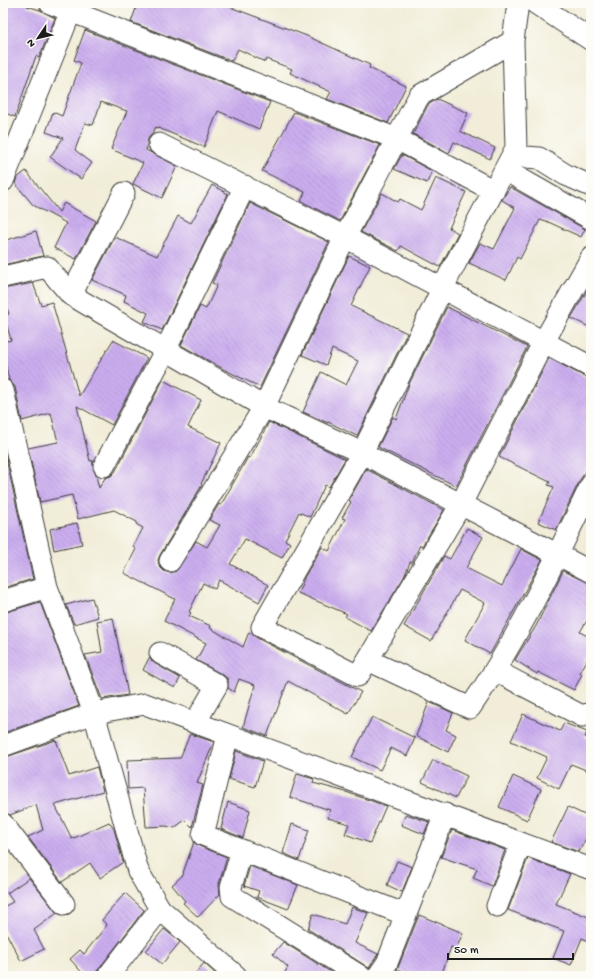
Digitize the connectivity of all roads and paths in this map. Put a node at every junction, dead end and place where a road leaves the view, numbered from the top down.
1 (50, 3) edge
2 (518, 3) edge
3 (535, 3) edge
4 (72, 7) edge
5 (591, 40) edge
6 (513, 41) junction
7 (397, 138) junction
8 (158, 144) dead end
9 (508, 163) junction
10 (3, 181) edge
11 (245, 186) junction
12 (591, 186) edge
13 (494, 191) junction
14 (124, 193) dead end
15 (591, 219) edge
16 (345, 237) junction
17 (591, 258) edge
18 (3, 277) edge
19 (443, 287) junction
20 (71, 295) junction
21 (543, 343) junction
22 (164, 351) junction
23 (591, 367) edge
24 (3, 390) edge
25 (264, 407) junction
26 (362, 454) junction
27 (104, 466) dead end
28 (591, 485) edge
29 (460, 506) junction
30 (558, 555) junction
31 (170, 561) dead end
32 (591, 572) edge
33 (47, 587) junction
34 (3, 601) edge
35 (160, 653) dead end
36 (368, 660) junction
37 (496, 671) junction
38 (591, 713) edge
39 (94, 714) junction
40 (195, 723) junction
41 (228, 735) junction
42 (3, 746) edge
43 (445, 814) junction
44 (3, 824) edge
45 (521, 843) junction
46 (242, 850) junction
47 (591, 869) edge
48 (64, 904) dead end
49 (497, 906) dead end
50 (160, 909) junction
51 (406, 915) junction
52 (108, 976) edge
53 (236, 976) edge
54 (360, 976) edge
55 (378, 976) edge

1 - 4 street
2 - 6 street
3 - 5 street
4 - 7 street
4 - 10 street
6 - 7 street
6 - 9 street
7 - 13 street
7 - 16 street
8 - 11 street
9 - 12 street
9 - 13 street
9 - 15 street
11 - 16 street
11 - 22 street
13 - 19 street
14 - 20 street
16 - 19 street
16 - 25 street
17 - 21 street
18 - 20 street
19 - 21 street
19 - 26 street
20 - 22 street
21 - 23 street
21 - 29 street
22 - 25 street
22 - 27 street
24 - 33 street
25 - 26 street
25 - 31 street
26 - 29 street
26 - 36 street
28 - 30 street
29 - 30 street
29 - 36 street
30 - 32 street
30 - 37 street
33 - 34 street
33 - 39 street
35 - 40 street
36 - 37 street
37 - 38 street
39 - 40 street
39 - 42 street
39 - 50 street
40 - 41 street
41 - 43 street
41 - 46 street
43 - 45 street
43 - 51 street
44 - 48 street
45 - 47 street
45 - 49 street
46 - 51 street
46 - 54 street
50 - 52 street
50 - 53 street
51 - 55 street

